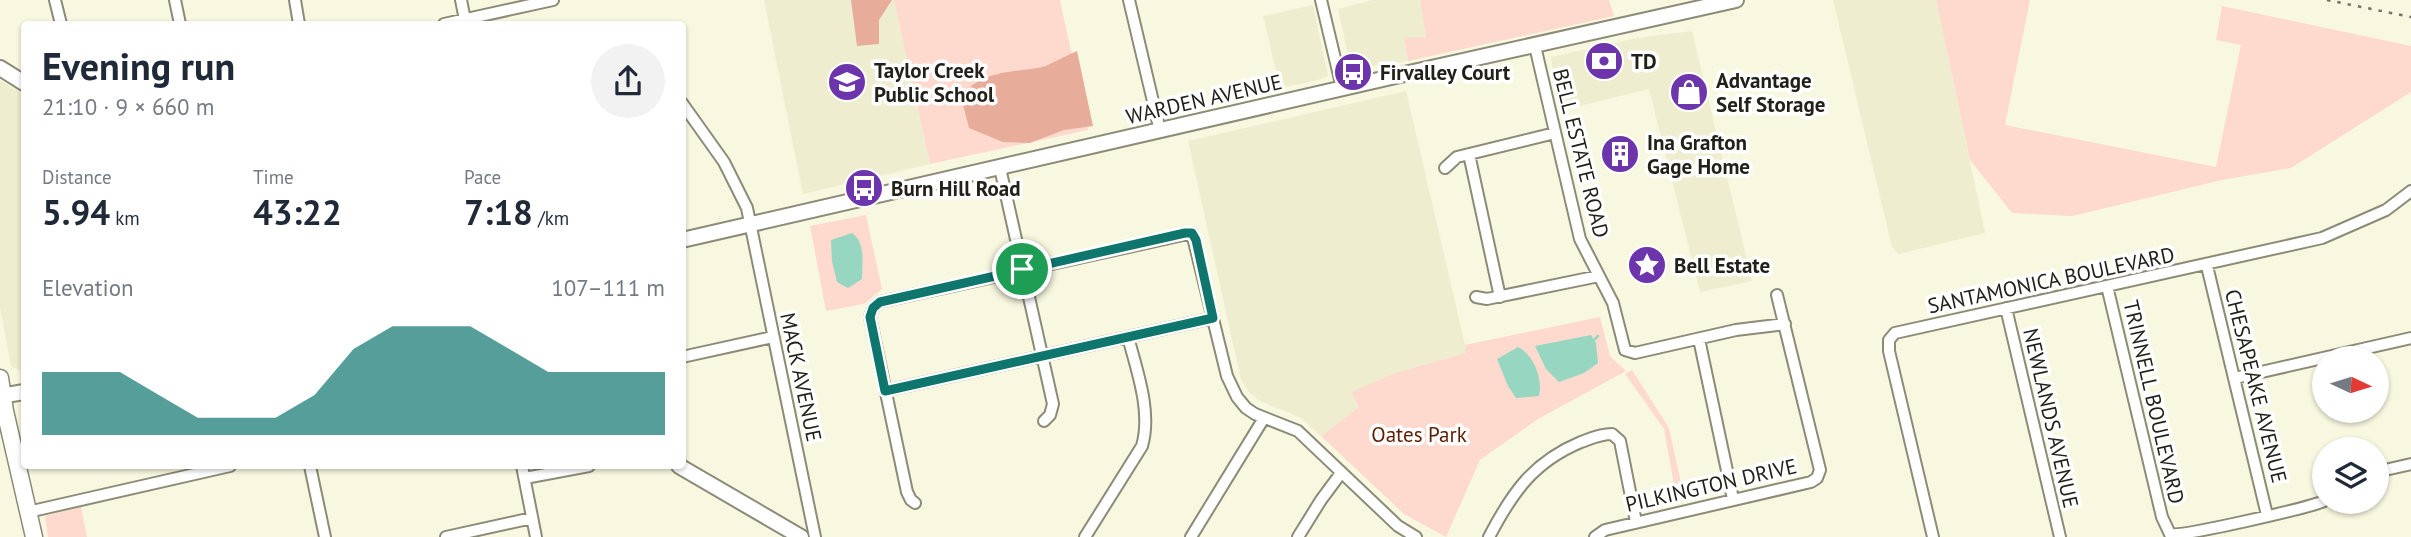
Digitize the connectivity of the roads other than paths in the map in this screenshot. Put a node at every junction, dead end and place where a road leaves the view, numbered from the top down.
1 (55, 0) edge
2 (175, 0) edge
3 (295, 0) edge
4 (461, 0) edge
5 (554, 0) edge
6 (1129, 0) edge
7 (1321, 0) edge
8 (1736, 0) edge
9 (465, 20) junction
10 (60, 21) edge
11 (179, 21) edge
12 (298, 21) edge
13 (460, 21) edge
14 (1535, 46) junction
15 (0, 68) edge
16 (21, 81) edge
17 (1342, 88) junction
18 (686, 109) edge
19 (1160, 131) junction
20 (1555, 133) junction
21 (1469, 154) junction
22 (1000, 168) junction
23 (1445, 168) dead end
24 (2411, 191) edge
25 (749, 225) junction
26 (686, 239) edge
27 (2207, 266) junction
28 (1022, 269) junction
29 (1599, 276) junction
30 (2107, 286) junction
31 (1777, 295) dead end
32 (1476, 297) dead end
33 (1500, 297) junction
34 (2006, 308) junction
35 (1213, 318) junction
36 (1785, 324) junction
37 (773, 337) junction
38 (1128, 337) junction
39 (2411, 338) edge
40 (1699, 339) junction
41 (1042, 356) junction
42 (686, 357) edge
43 (0, 378) edge
44 (2235, 378) junction
45 (885, 391) junction
46 (13, 392) edge
47 (1264, 418) junction
48 (1044, 421) dead end
49 (21, 456) edge
50 (2411, 464) edge
51 (23, 469) edge
52 (217, 469) edge
53 (311, 469) edge
54 (523, 469) edge
55 (573, 469) edge
56 (684, 469) edge
57 (2389, 469) edge
58 (1341, 473) junction
59 (525, 478) junction
60 (1733, 499) junction
61 (915, 503) dead end
62 (2312, 504) edge
63 (28, 512) junction
64 (2267, 515) junction
65 (532, 518) junction
66 (1636, 522) junction
67 (2209, 533) edge
68 (34, 537) edge
69 (326, 537) edge
70 (446, 537) edge
71 (536, 537) edge
72 (801, 537) edge
73 (815, 537) edge
74 (1085, 537) edge
75 (1191, 537) edge
76 (1298, 537) edge
77 (1416, 537) edge
78 (1489, 537) edge
79 (1595, 537) edge
80 (1933, 537) edge
81 (2060, 537) edge

1 - 10 street
2 - 11 street
3 - 12 street
4 - 9 street
5 - 9 street
6 - 19 street
7 - 17 street
8 - 14 main road, WARDEN AVENUE
9 - 13 street
14 - 17 main road, WARDEN AVENUE
14 - 20 street, BELL ESTATE ROAD
15 - 16 main road
17 - 19 main road, WARDEN AVENUE
18 - 25 street
19 - 22 main road, WARDEN AVENUE
20 - 21 street
20 - 29 street, BELL ESTATE ROAD
21 - 23 street
21 - 33 street
22 - 25 main road, WARDEN AVENUE
22 - 28 street
24 - 27 street, SANTAMONICA BOULEVARD
25 - 26 main road, WARDEN AVENUE
25 - 37 street, MACK AVENUE
27 - 30 street, SANTAMONICA BOULEVARD
27 - 44 street, CHESAPEAKE AVENUE
28 - 35 street
28 - 41 street
28 - 45 street
29 - 33 street
29 - 40 street, BELL ESTATE ROAD
30 - 34 street, SANTAMONICA BOULEVARD
30 - 67 street, TRINNELL BOULEVARD
31 - 36 street, PILKINGTON DRIVE
32 - 33 street
34 - 80 street, SANTAMONICA BOULEVARD
34 - 81 street, NEWLANDS AVENUE
35 - 38 street
35 - 47 street
36 - 40 street, BELL ESTATE ROAD
36 - 60 street, PILKINGTON DRIVE
37 - 42 street
37 - 73 street, MACK AVENUE
38 - 41 street
38 - 74 street
39 - 44 street
40 - 60 street
41 - 45 street
41 - 48 street
43 - 46 main road
44 - 64 street, CHESAPEAKE AVENUE
45 - 61 street
46 - 49 main road
47 - 58 street
47 - 75 street
50 - 57 street
51 - 63 main road
52 - 63 street
53 - 69 street
54 - 59 street
55 - 59 street
56 - 72 main road
58 - 76 street
58 - 77 street
59 - 65 street
60 - 66 street, PILKINGTON DRIVE
62 - 64 street, TRINNELL BOULEVARD
63 - 68 main road
64 - 67 street, TRINNELL BOULEVARD
65 - 70 street
65 - 71 street
66 - 78 street
66 - 79 street, PILKINGTON DRIVE

